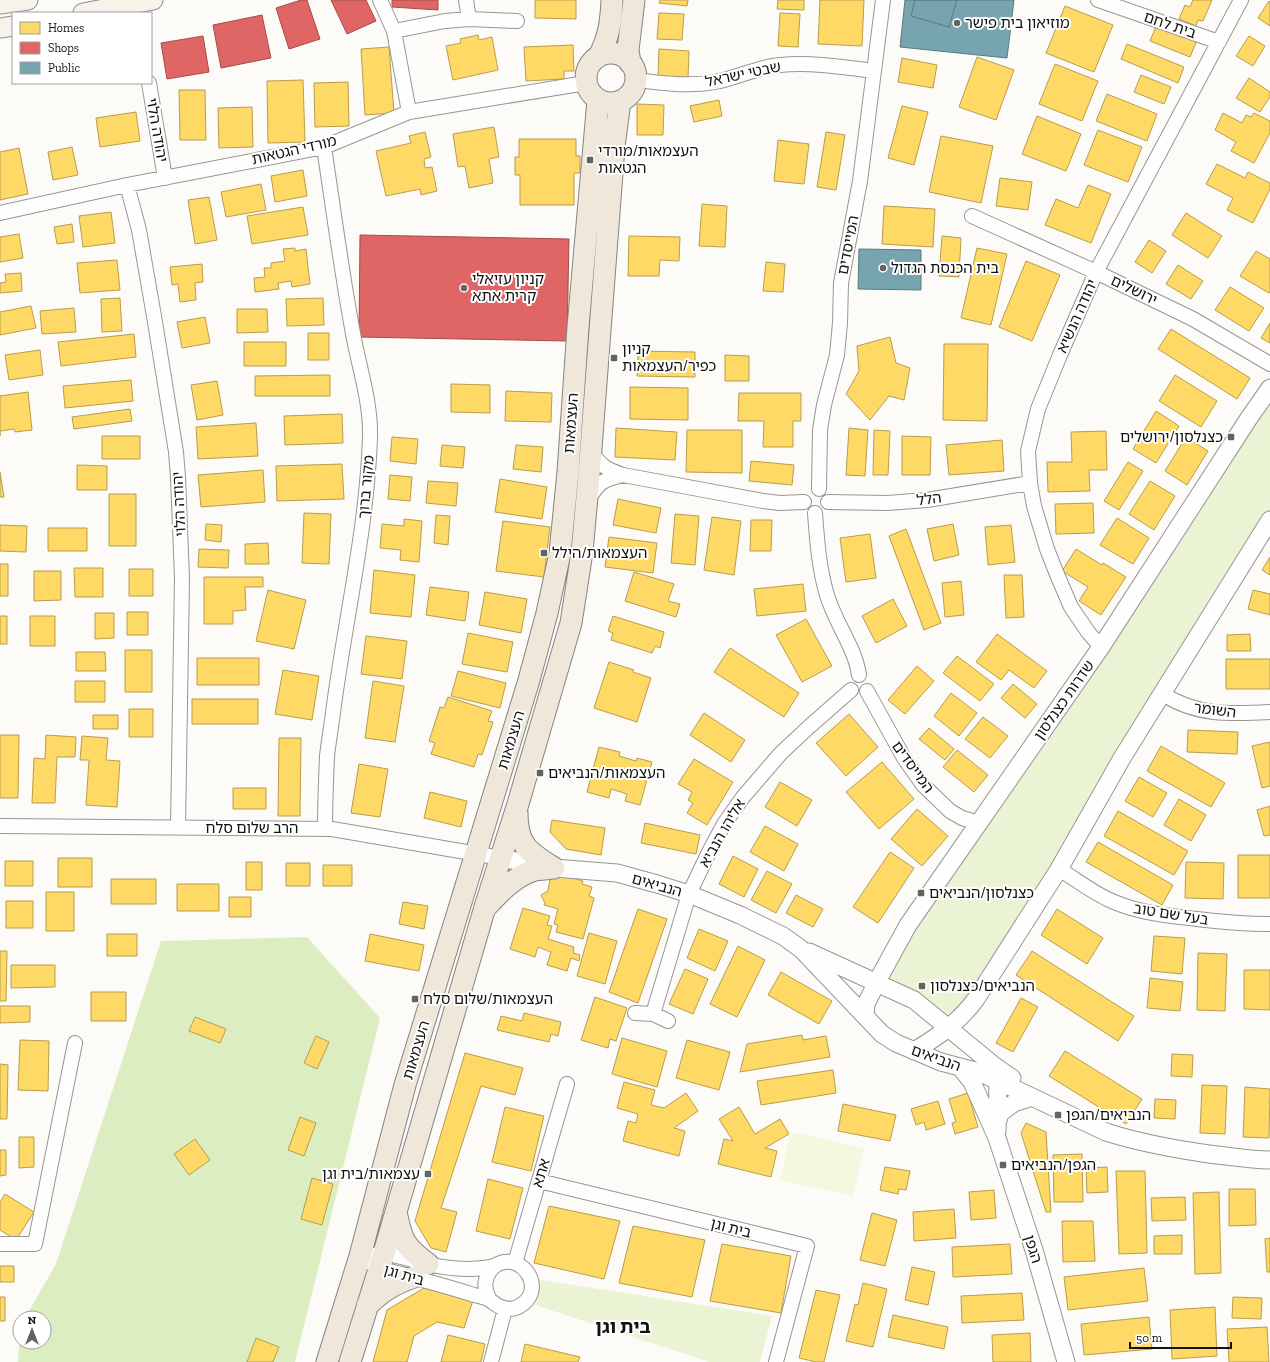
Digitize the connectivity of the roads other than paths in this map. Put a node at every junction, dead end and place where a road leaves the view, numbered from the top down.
1 (28, 0) edge
2 (152, 0) edge
3 (380, 0) edge
4 (466, 0) edge
5 (612, 0) edge
6 (634, 0) edge
7 (883, 0) edge
8 (1098, 0) edge
9 (1241, 0) edge
10 (0, 4) edge
11 (134, 8) edge
12 (93, 12) edge
13 (469, 19) junction
14 (517, 21) dead end
15 (12, 26) edge
16 (0, 28) edge
17 (394, 31) junction
18 (1220, 42) junction
19 (600, 56) junction
20 (633, 71) junction
21 (874, 71) junction
22 (586, 82) junction
23 (149, 84) edge
24 (598, 100) junction
25 (620, 101) junction
26 (409, 112) junction
27 (324, 147) junction
28 (165, 178) junction
29 (127, 185) junction
30 (0, 213) edge
31 (972, 216) dead end
32 (1096, 272) junction
33 (1270, 364) edge
34 (1270, 388) edge
35 (591, 452) junction
36 (623, 475) junction
37 (1030, 483) junction
38 (819, 489) junction
39 (587, 502) junction
40 (804, 502) junction
41 (828, 502) junction
42 (815, 513) junction
43 (1270, 520) edge
44 (1101, 647) junction
45 (860, 675) junction
46 (851, 690) junction
47 (867, 691) junction
48 (1163, 694) junction
49 (1270, 712) edge
50 (518, 804) junction
51 (979, 823) junction
52 (0, 826) edge
53 (178, 828) junction
54 (325, 829) junction
55 (476, 853) junction
56 (501, 858) junction
57 (554, 868) junction
58 (1059, 868) junction
59 (689, 894) junction
60 (485, 907) junction
61 (1270, 924) edge
62 (801, 949) junction
63 (876, 982) junction
64 (635, 1014) dead end
65 (653, 1014) junction
66 (865, 1016) junction
67 (668, 1021) dead end
68 (948, 1028) junction
69 (75, 1044) dead end
70 (914, 1051) junction
71 (960, 1067) junction
72 (997, 1074) junction
73 (567, 1084) dead end
74 (1032, 1096) junction
75 (1055, 1107) junction
76 (997, 1131) junction
77 (1270, 1160) edge
78 (539, 1181) junction
79 (396, 1212) junction
80 (0, 1244) edge
81 (360, 1256) junction
82 (382, 1260) junction
83 (515, 1262) junction
84 (495, 1266) junction
85 (421, 1271) junction
86 (490, 1300) junction
87 (367, 1307) junction
88 (505, 1309) junction
89 (327, 1362) edge
90 (350, 1362) edge
91 (491, 1362) edge
92 (776, 1362) edge
93 (1066, 1362) edge

1 - 10 main road
2 - 11 main road
3 - 17 street
4 - 13 street
5 - 19 main road
6 - 20 main road
7 - 21 street, המייסדים
8 - 18 street, בית לחם
9 - 18 street, יהודה הנשיא
11 - 12 main road
13 - 14 street
13 - 17 street
15 - 16 main road
17 - 26 street
18 - 32 street, יהודה הנשיא
19 - 20 main road
19 - 22 main road
20 - 21 street, שבטי ישראל
20 - 25 main road
21 - 38 street, המייסדים
22 - 24 main road
22 - 26 street, מורדי הגטאות
23 - 28 street, יהודה הלוי
24 - 25 main road
24 - 55 main road, העצמאות
25 - 35 main road, העצמאות
26 - 27 street, מורדי הגטאות
27 - 28 street, מורדי הגטאות
27 - 54 street, מקור ברוך
28 - 29 street, מורדי הגטאות
29 - 30 street, מורדי הגטאות
29 - 53 street, יהודה הלוי
31 - 32 street, ירושלים
32 - 33 street, ירושלים
32 - 37 street, יהודה הנשיא
34 - 44 street, שדרות כצנלסון
35 - 36 street
35 - 39 main road, העצמאות
36 - 39 street
36 - 40 street
37 - 41 street, הלל
37 - 44 street, יהודה הנשיא
38 - 40 street
38 - 41 street
39 - 50 main road, העצמאות
40 - 42 street
41 - 42 street
42 - 45 street
43 - 48 street
44 - 51 street, שדרות כצנלסון
45 - 46 street
45 - 47 street
46 - 47 street
46 - 59 street, אליהו הנביא
47 - 51 street, המייסדים
48 - 49 street, השומר
48 - 58 street
50 - 56 main road, העצמאות
50 - 57 main road
51 - 63 street, שדרות כצנלסון
52 - 53 street, הרב שלום סלח
53 - 54 street, הרב שלום סלח
54 - 55 street, הרב שלום סלח
55 - 56 street, הרב שלום סלח
55 - 81 main road, העצמאות
56 - 57 street, הנביאים
56 - 60 main road, העצמאות
57 - 59 street, הנביאים
57 - 60 main road
58 - 61 street, בעל שם טוב
58 - 68 street
59 - 62 street, הנביאים
59 - 65 street, אליהו הנביא
60 - 79 main road, העצמאות
62 - 63 street, הנביאים
62 - 66 street, הנביאים
63 - 66 street, שדרות כצנלסון
63 - 68 street, הנביאים
64 - 65 street
65 - 67 street
66 - 70 street, הנביאים
68 - 70 street
68 - 72 street, הנביאים
69 - 80 street
70 - 71 street, הנביאים
71 - 72 street, הנביאים
71 - 76 street, הגפן
72 - 74 street, הנביאים
72 - 75 street, הנביאים
72 - 76 street, הגפן
73 - 78 street, אתא
74 - 75 street, הנביאים
74 - 76 street
75 - 77 street, הנביאים
76 - 93 street, הגפן
78 - 83 street, אתא
78 - 92 street, בית וגן
79 - 82 main road, העצמאות
79 - 85 main road
81 - 82 street, בית וגן
81 - 89 main road, העצמאות
82 - 85 street, בית וגן
82 - 85 street, בית וגן
82 - 87 main road, העצמאות
83 - 84 street
83 - 88 street
84 - 85 street, בית וגן
84 - 86 street
85 - 86 street, בית וגן
85 - 87 main road
86 - 88 street
87 - 90 main road, העצמאות
88 - 91 street

